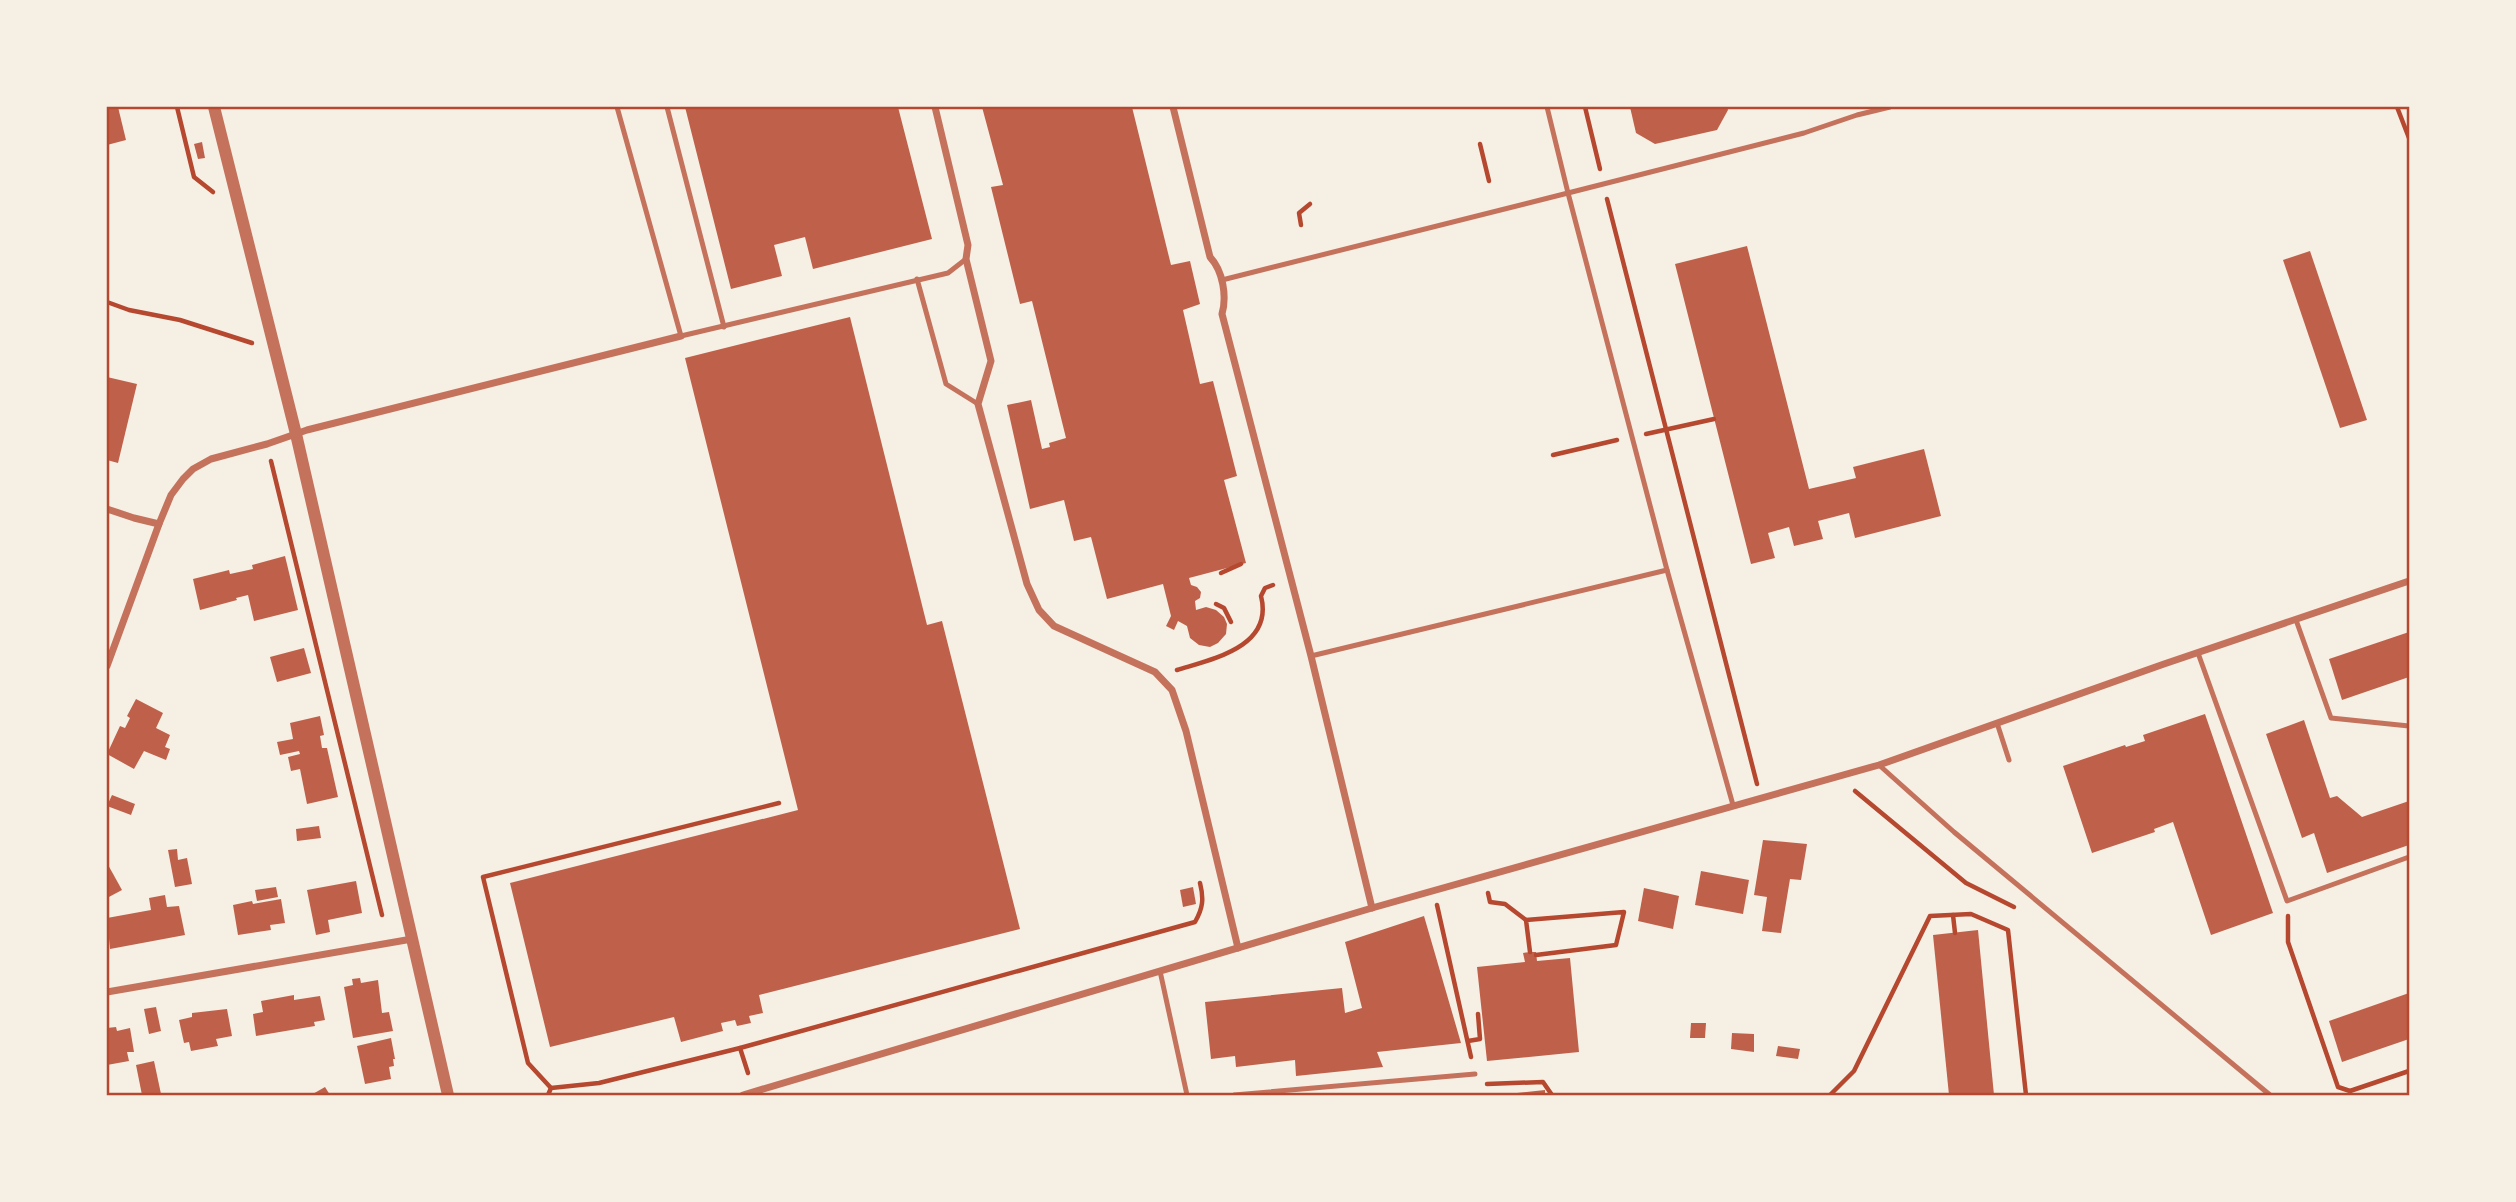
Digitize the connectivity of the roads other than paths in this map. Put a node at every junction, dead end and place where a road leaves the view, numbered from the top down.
1 (214, 107) edge
2 (617, 107) edge
3 (667, 107) edge
4 (935, 107) edge
5 (1173, 107) edge
6 (1547, 107) edge
7 (1890, 107) edge
8 (1568, 193) junction
9 (967, 259) junction
10 (917, 279) junction
11 (1222, 280) junction
12 (724, 327) junction
13 (681, 337) junction
14 (978, 404) junction
15 (296, 434) junction
16 (107, 509) edge
17 (159, 524) junction
18 (1667, 570) junction
19 (2409, 581) edge
20 (2296, 620) junction
21 (2198, 653) junction
22 (1311, 656) junction
23 (107, 666) edge
24 (1997, 723) junction
25 (2409, 726) edge
26 (2009, 761) dead end
27 (1879, 765) junction
28 (1733, 806) junction
29 (2409, 857) edge
30 (1372, 908) junction
31 (412, 939) junction
32 (1238, 948) junction
33 (1160, 971) junction
34 (107, 992) edge
35 (1475, 1074) road end
36 (448, 1095) edge
37 (743, 1095) edge
38 (1187, 1095) edge
39 (1234, 1095) edge
40 (2270, 1095) edge

1 - 15 street
2 - 13 lane
3 - 12 lane
4 - 9 street
5 - 11 street
6 - 8 lane
7 - 8 lane
8 - 11 lane
8 - 18 lane
9 - 10 lane
9 - 14 street
10 - 12 lane
10 - 14 lane
11 - 22 street
12 - 13 lane
13 - 15 street
14 - 32 street
15 - 17 street
15 - 31 street
16 - 17 street
17 - 23 street
18 - 22 lane
18 - 28 lane
19 - 20 street
20 - 21 street
20 - 25 lane
21 - 24 street
21 - 29 lane
22 - 30 street
24 - 26 lane
24 - 27 street
27 - 28 street
27 - 40 lane
28 - 30 street
30 - 32 street
31 - 34 street
31 - 36 street
32 - 33 street
33 - 37 street
33 - 38 lane
35 - 39 lane

